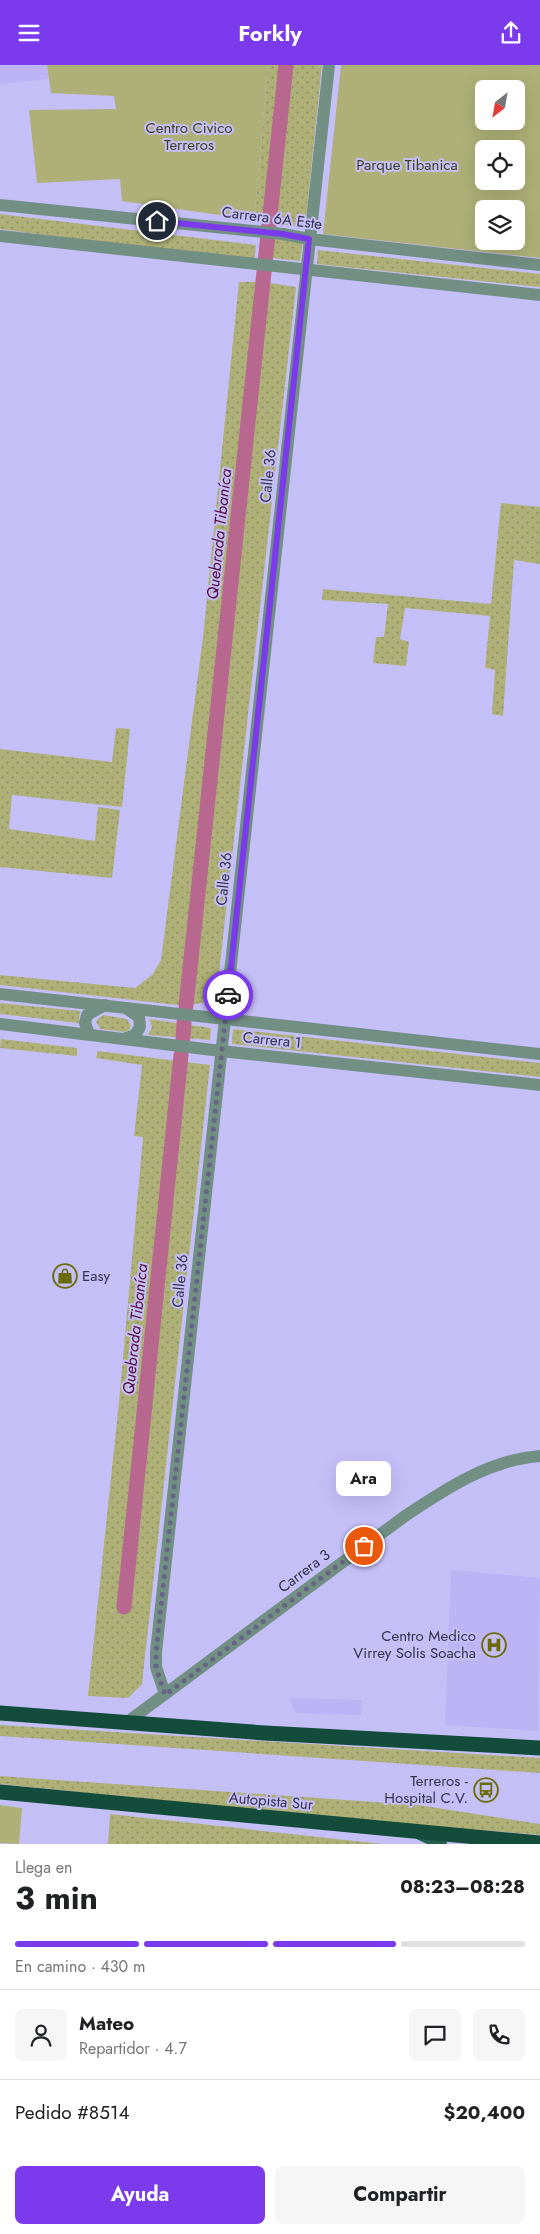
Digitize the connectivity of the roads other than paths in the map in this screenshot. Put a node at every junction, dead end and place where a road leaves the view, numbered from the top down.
1 (328, 65) edge
2 (0, 205) edge
3 (0, 236) edge
4 (309, 239) junction
5 (540, 265) edge
6 (307, 270) junction
7 (540, 295) edge
8 (0, 994) edge
9 (105, 1005) junction
10 (126, 1008) junction
11 (225, 1018) junction
12 (0, 1024) edge
13 (89, 1034) junction
14 (124, 1039) junction
15 (221, 1051) junction
16 (540, 1054) edge
17 (540, 1085) edge
18 (540, 1456) edge
19 (165, 1695) junction
20 (0, 1713) edge
21 (126, 1723) junction
22 (540, 1748) edge
23 (0, 1792) edge
24 (411, 1830) junction
25 (540, 1843) edge
26 (441, 1844) edge

1 - 4 street, Calle 36
2 - 4 street, Carrera 6A Este
3 - 6 street
4 - 5 street, Carrera 6A Este
4 - 6 street, Calle 36
6 - 7 street
6 - 11 street, Calle 36
8 - 9 street, Carrera 1
9 - 10 street, Carrera 1
9 - 13 street
10 - 11 street, Carrera 1
10 - 14 street
11 - 15 street, Calle 36
11 - 16 street, Carrera 1
12 - 13 street, Carrera 1
13 - 14 street, Carrera 1
14 - 15 street, Carrera 1
15 - 17 street, Carrera 1
15 - 19 street, Calle 36
18 - 19 street, Carrera 3
19 - 21 street, Carrera 3
20 - 21 highway
21 - 22 highway
23 - 24 highway, Autopista Sur
24 - 25 highway, Autopista Sur
24 - 26 main road

